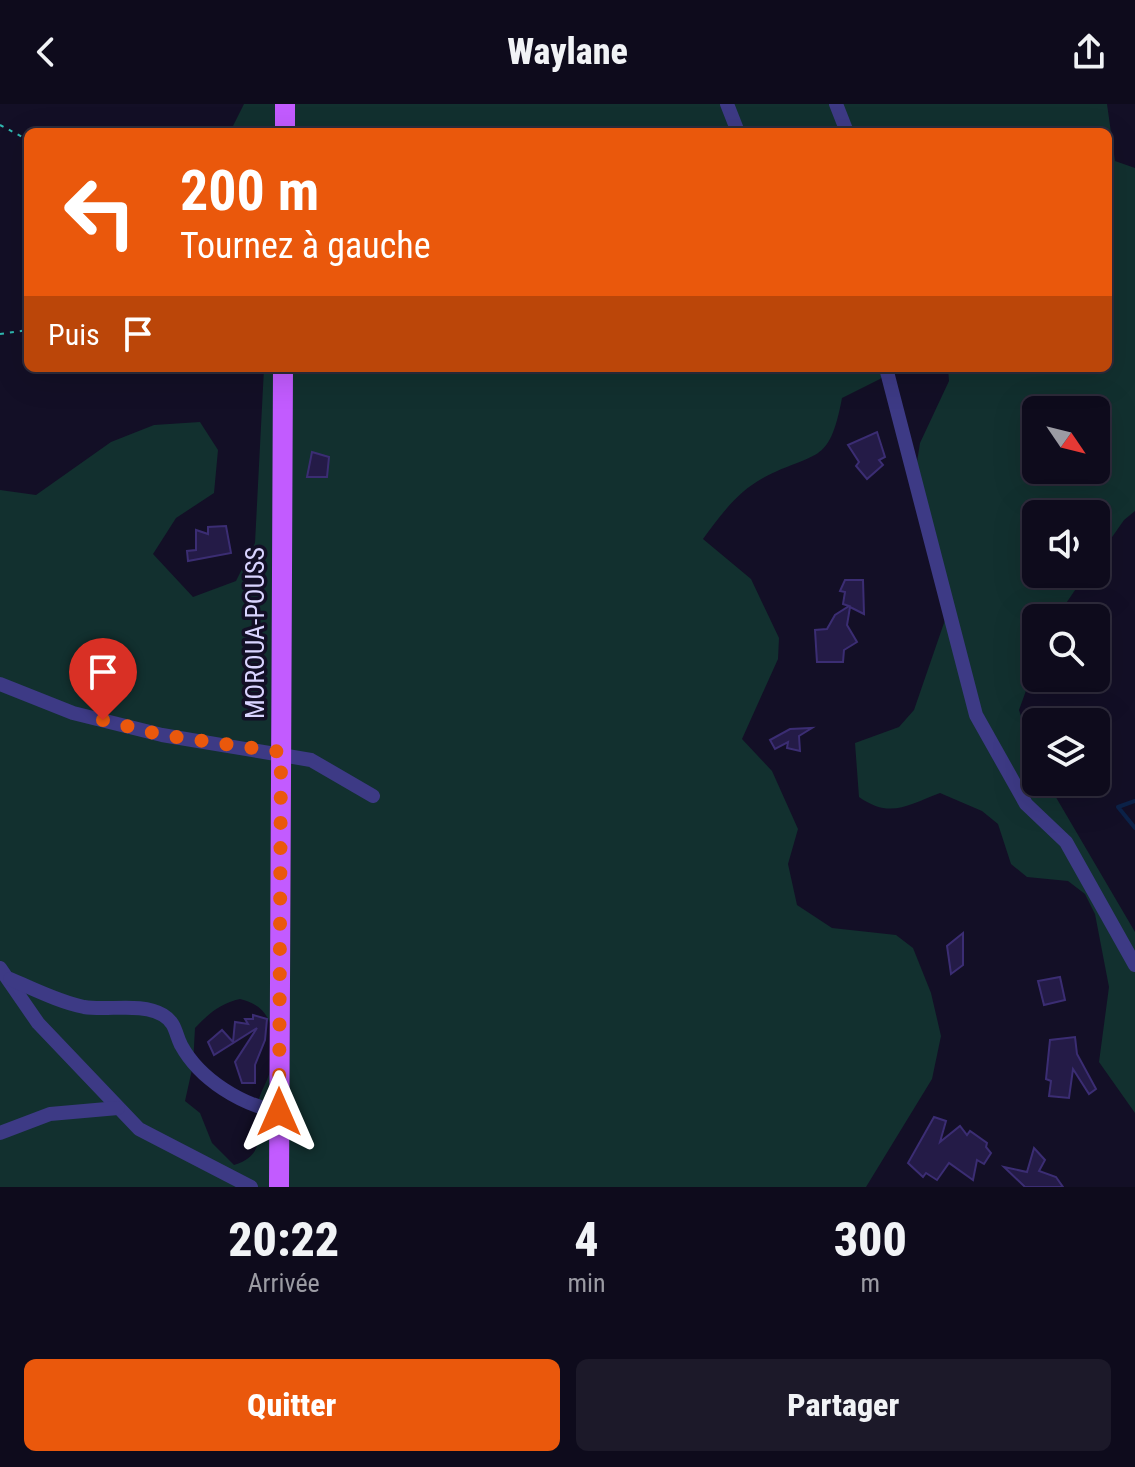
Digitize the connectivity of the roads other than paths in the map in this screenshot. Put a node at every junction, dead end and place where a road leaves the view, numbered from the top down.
1 (285, 104) edge
2 (727, 104) edge
3 (836, 104) edge
4 (285, 128) edge
5 (736, 128) edge
6 (845, 128) edge
7 (283, 372) edge
8 (887, 372) edge
9 (0, 684) edge
10 (281, 752) junction
11 (373, 796) dead end
12 (1135, 965) edge
13 (5, 974) edge
14 (118, 1108) junction
15 (279, 1112) junction
16 (0, 1133) edge
17 (251, 1187) edge
18 (279, 1187) edge

1 - 4 main road
2 - 5 street
3 - 6 street
7 - 10 main road, MOROUA-POUSS
8 - 12 street
9 - 10 street
10 - 11 street
10 - 15 main road, MOROUA-POUSS
13 - 14 street
13 - 15 street
14 - 16 street
14 - 17 street
15 - 18 main road, MOROUA-POUSS

